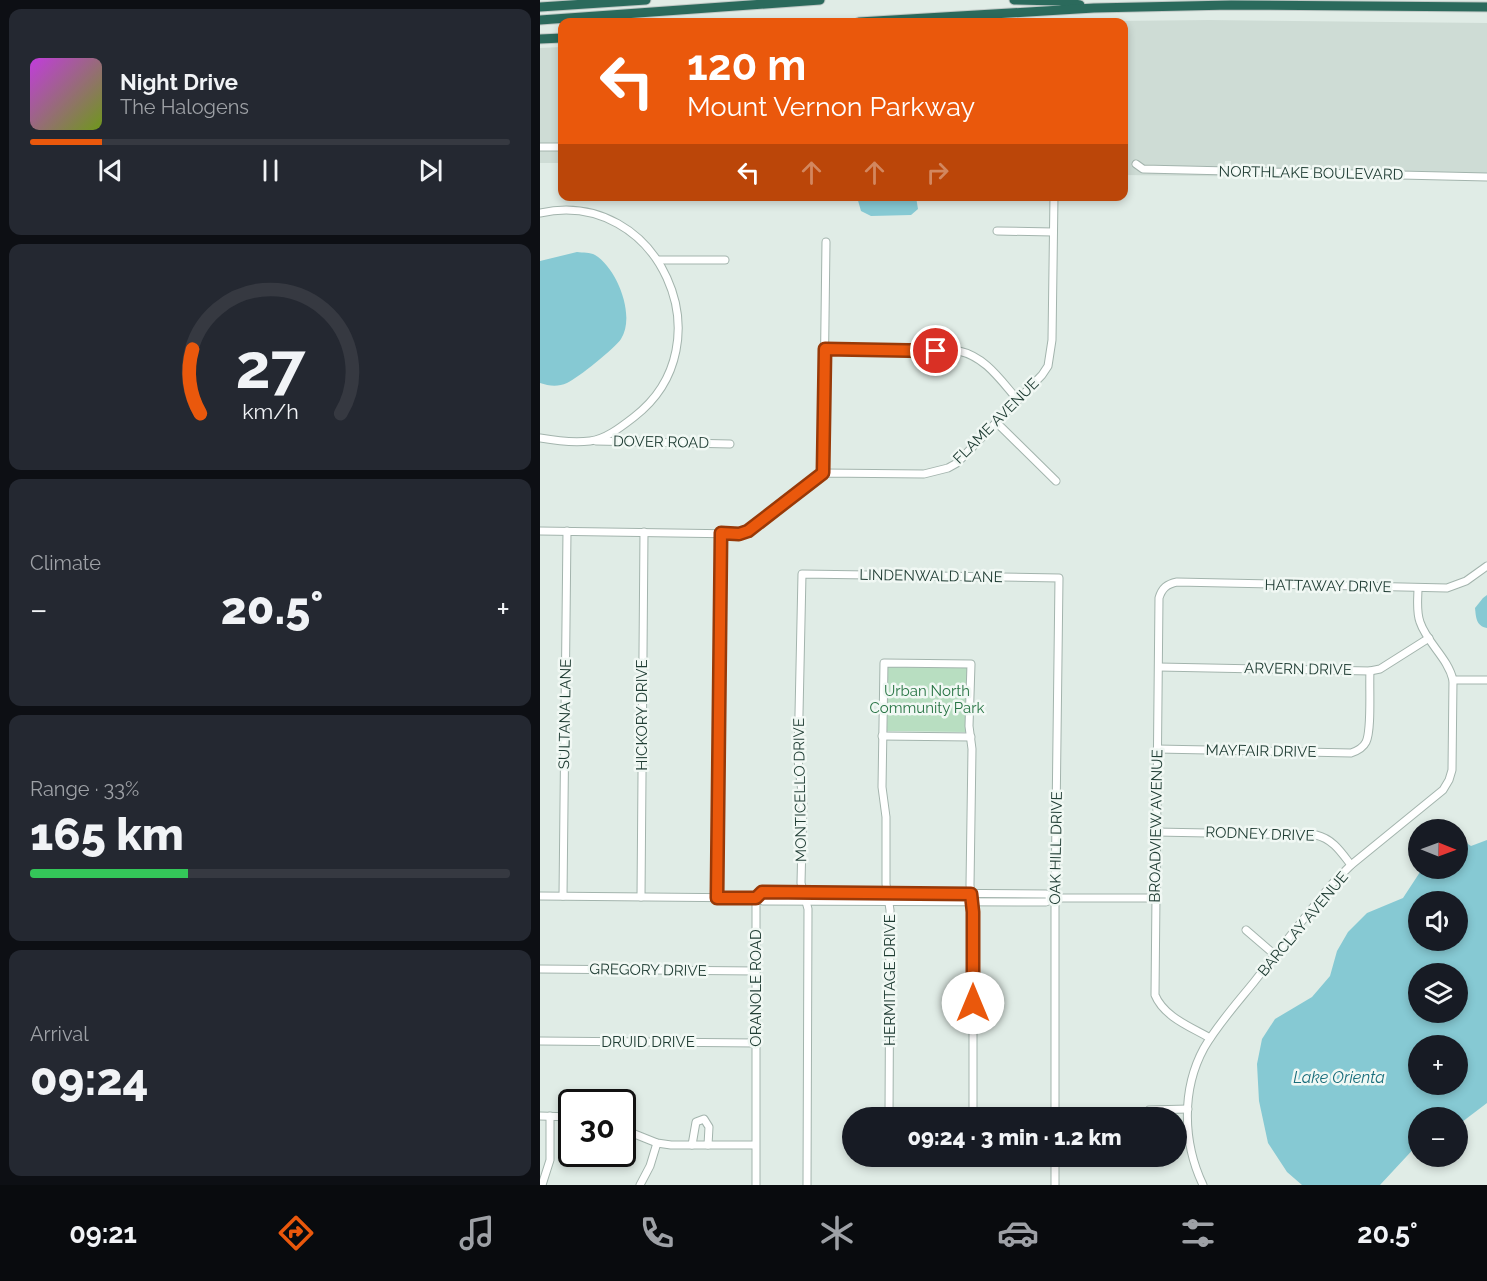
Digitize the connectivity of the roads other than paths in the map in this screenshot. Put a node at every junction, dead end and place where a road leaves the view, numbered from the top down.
1 (646, 0) edge
2 (820, 0) edge
3 (1014, 0) edge
4 (540, 7) edge
5 (1094, 8) junction
6 (1487, 8) edge
7 (568, 18) edge
8 (926, 18) edge
9 (558, 19) edge
10 (540, 20) edge
11 (558, 38) edge
12 (540, 39) edge
13 (540, 147) edge
14 (558, 147) edge
15 (1136, 164) dead end
16 (1487, 177) edge
17 (1054, 201) edge
18 (540, 213) edge
19 (997, 231) dead end
20 (1053, 232) junction
21 (826, 242) dead end
22 (658, 260) junction
23 (725, 260) dead end
24 (825, 349) junction
25 (1018, 400) junction
26 (996, 422) junction
27 (540, 438) edge
28 (593, 441) junction
29 (730, 444) dead end
30 (823, 473) junction
31 (1056, 481) dead end
32 (540, 531) edge
33 (567, 531) junction
34 (644, 532) junction
35 (721, 533) junction
36 (1487, 566) edge
37 (802, 574) joint
38 (1059, 578) joint
39 (1165, 586) joint
40 (1418, 588) junction
41 (1429, 638) junction
42 (1159, 667) junction
43 (1370, 671) junction
44 (1454, 680) junction
45 (1487, 680) edge
46 (882, 736) junction
47 (971, 737) junction
48 (1157, 749) junction
49 (1156, 832) junction
50 (1352, 865) junction
51 (540, 896) edge
52 (563, 896) junction
53 (805, 896) junction
54 (640, 897) junction
55 (889, 897) junction
56 (717, 898) junction
57 (756, 898) junction
58 (972, 898) junction
59 (1055, 898) junction
60 (1155, 898) junction
61 (1246, 930) dead end
62 (1275, 955) junction
63 (540, 969) edge
64 (756, 971) junction
65 (1210, 1038) junction
66 (540, 1041) edge
67 (756, 1043) junction
68 (889, 1107) edge
69 (973, 1107) edge
70 (1055, 1107) edge
71 (1188, 1109) joint
72 (540, 1116) edge
73 (550, 1116) junction
74 (558, 1116) edge
75 (636, 1135) edge
76 (657, 1143) junction
77 (692, 1145) junction
78 (708, 1145) junction
79 (755, 1145) junction
80 (1055, 1167) edge
81 (542, 1185) edge
82 (640, 1185) edge
83 (756, 1185) edge
84 (807, 1185) edge
85 (1055, 1185) edge
86 (1203, 1185) edge

1 - 4 highway
2 - 7 highway
3 - 5 highway
5 - 6 highway
5 - 8 highway
9 - 10 highway
11 - 12 highway
13 - 14 street
15 - 16 street, NORTHLAKE BOULEVARD
17 - 20 street, FLAME AVENUE
18 - 22 street
19 - 20 street
20 - 25 street, FLAME AVENUE
21 - 24 street
22 - 23 street
22 - 28 street
24 - 25 street
24 - 30 street
25 - 26 street, FLAME AVENUE
26 - 30 street, FLAME AVENUE
26 - 31 street
27 - 28 street, DOVER ROAD
28 - 29 street, DOVER ROAD
30 - 35 street
32 - 33 street
33 - 34 street
33 - 52 street, SULTANA LANE
34 - 35 street
34 - 54 street, HICKORY DRIVE
35 - 56 street
36 - 40 street, HATTAWAY DRIVE
37 - 38 street, LINDENWALD LANE
37 - 53 street, MONTICELLO DRIVE
38 - 59 street, OAK HILL DRIVE
39 - 40 street, HATTAWAY DRIVE
39 - 42 street, BROADVIEW AVENUE
40 - 41 street, BARCLAY AVENUE
41 - 43 street, ARVERN DRIVE
41 - 44 street, BARCLAY AVENUE
42 - 43 street, ARVERN DRIVE
42 - 48 street, BROADVIEW AVENUE
43 - 48 street, MAYFAIR DRIVE
44 - 45 street
44 - 50 street, BARCLAY AVENUE
46 - 47 street
46 - 47 street, HERMITAGE DRIVE
46 - 55 street, HERMITAGE DRIVE
47 - 58 street
48 - 49 street, BROADVIEW AVENUE
49 - 50 street, RODNEY DRIVE
49 - 60 street, BROADVIEW AVENUE
50 - 62 street, BARCLAY AVENUE
51 - 52 street
52 - 54 street
53 - 55 street
53 - 57 street
53 - 84 street, MONTICELLO DRIVE
54 - 56 street
55 - 58 street
55 - 68 street, HERMITAGE DRIVE
56 - 57 street
57 - 64 street, ORANOLE ROAD
58 - 59 street
58 - 69 street
59 - 60 street
59 - 70 street, OAK HILL DRIVE
60 - 65 street, BROADVIEW AVENUE
61 - 62 street
62 - 65 street, BARCLAY AVENUE
63 - 64 street, GREGORY DRIVE
64 - 67 street, ORANOLE ROAD
65 - 71 street, BARCLAY AVENUE
66 - 67 street, DRUID DRIVE
67 - 79 street, ORANOLE ROAD
71 - 86 street, BARCLAY AVENUE
72 - 73 street
73 - 74 street
73 - 81 street
75 - 76 street
76 - 77 street
76 - 82 street
77 - 78 street
77 - 78 street
78 - 79 street
79 - 83 street, ORANOLE ROAD
80 - 85 street

